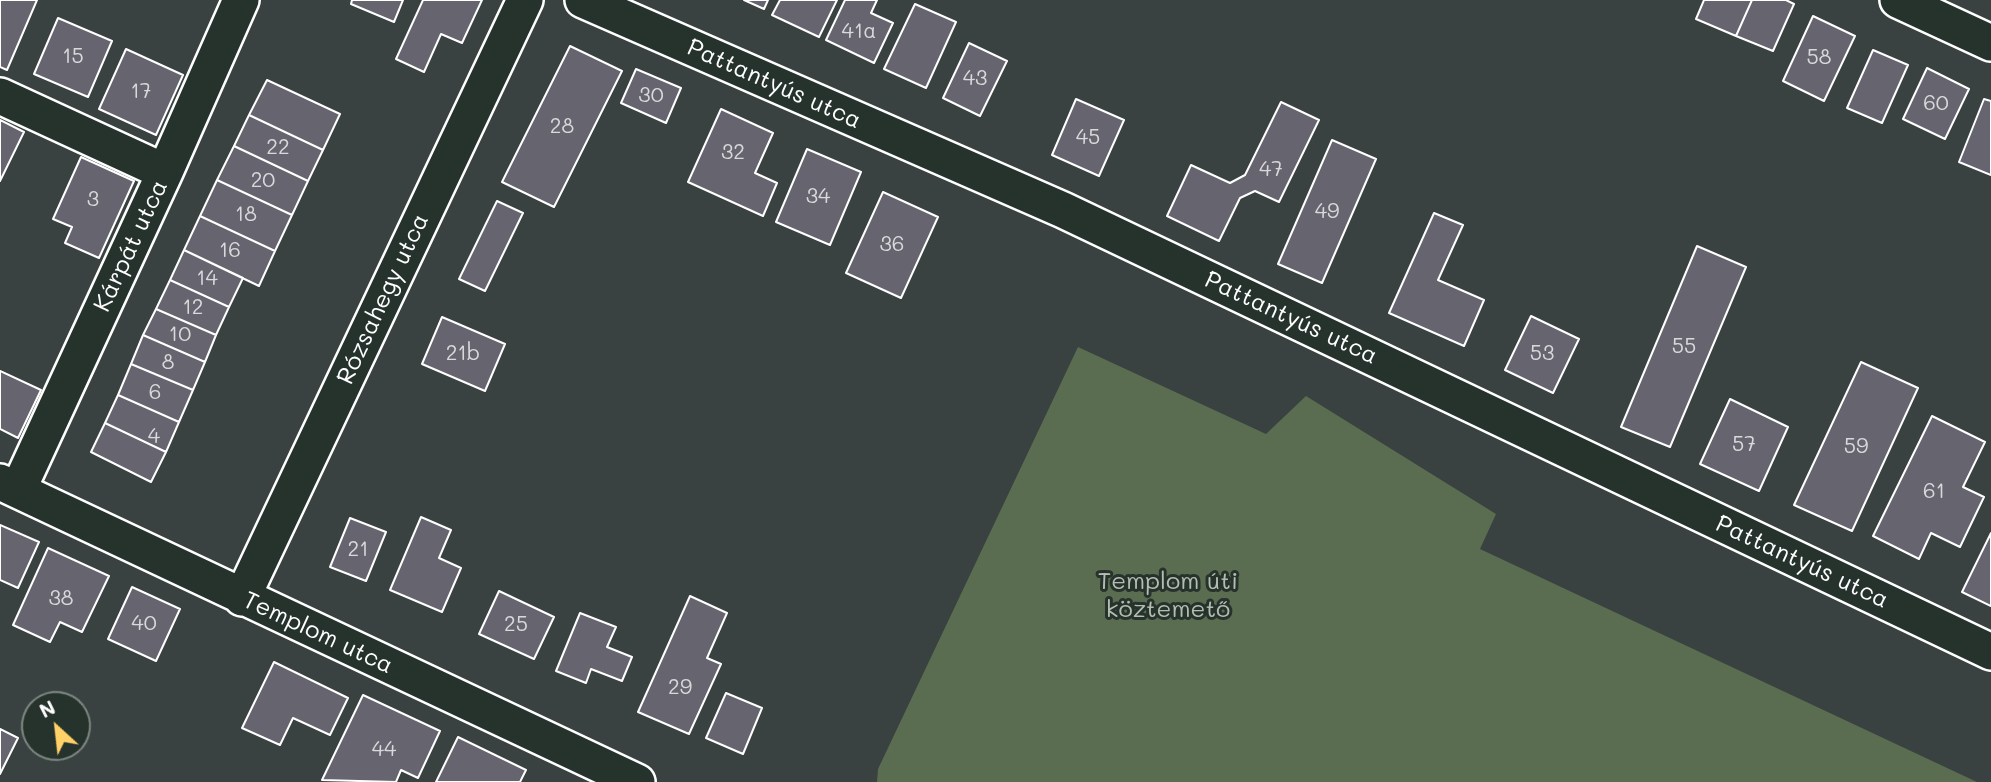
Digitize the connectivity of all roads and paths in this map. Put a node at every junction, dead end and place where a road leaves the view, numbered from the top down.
1 (241, 0) edge
2 (525, 0) edge
3 (583, 0) edge
4 (1898, 0) edge
5 (1991, 43) edge
6 (0, 96) edge
7 (165, 172) junction
8 (9, 486) edge
9 (242, 598) junction
10 (1991, 652) edge
11 (637, 782) edge

1 - 7 street, Kárpát utca
2 - 9 street, Rózsahegy utca
3 - 10 street, Pattantyús utca
4 - 5 street
6 - 7 street
7 - 8 street, Kárpát utca
8 - 9 street, Templom utca
9 - 11 street, Templom utca

